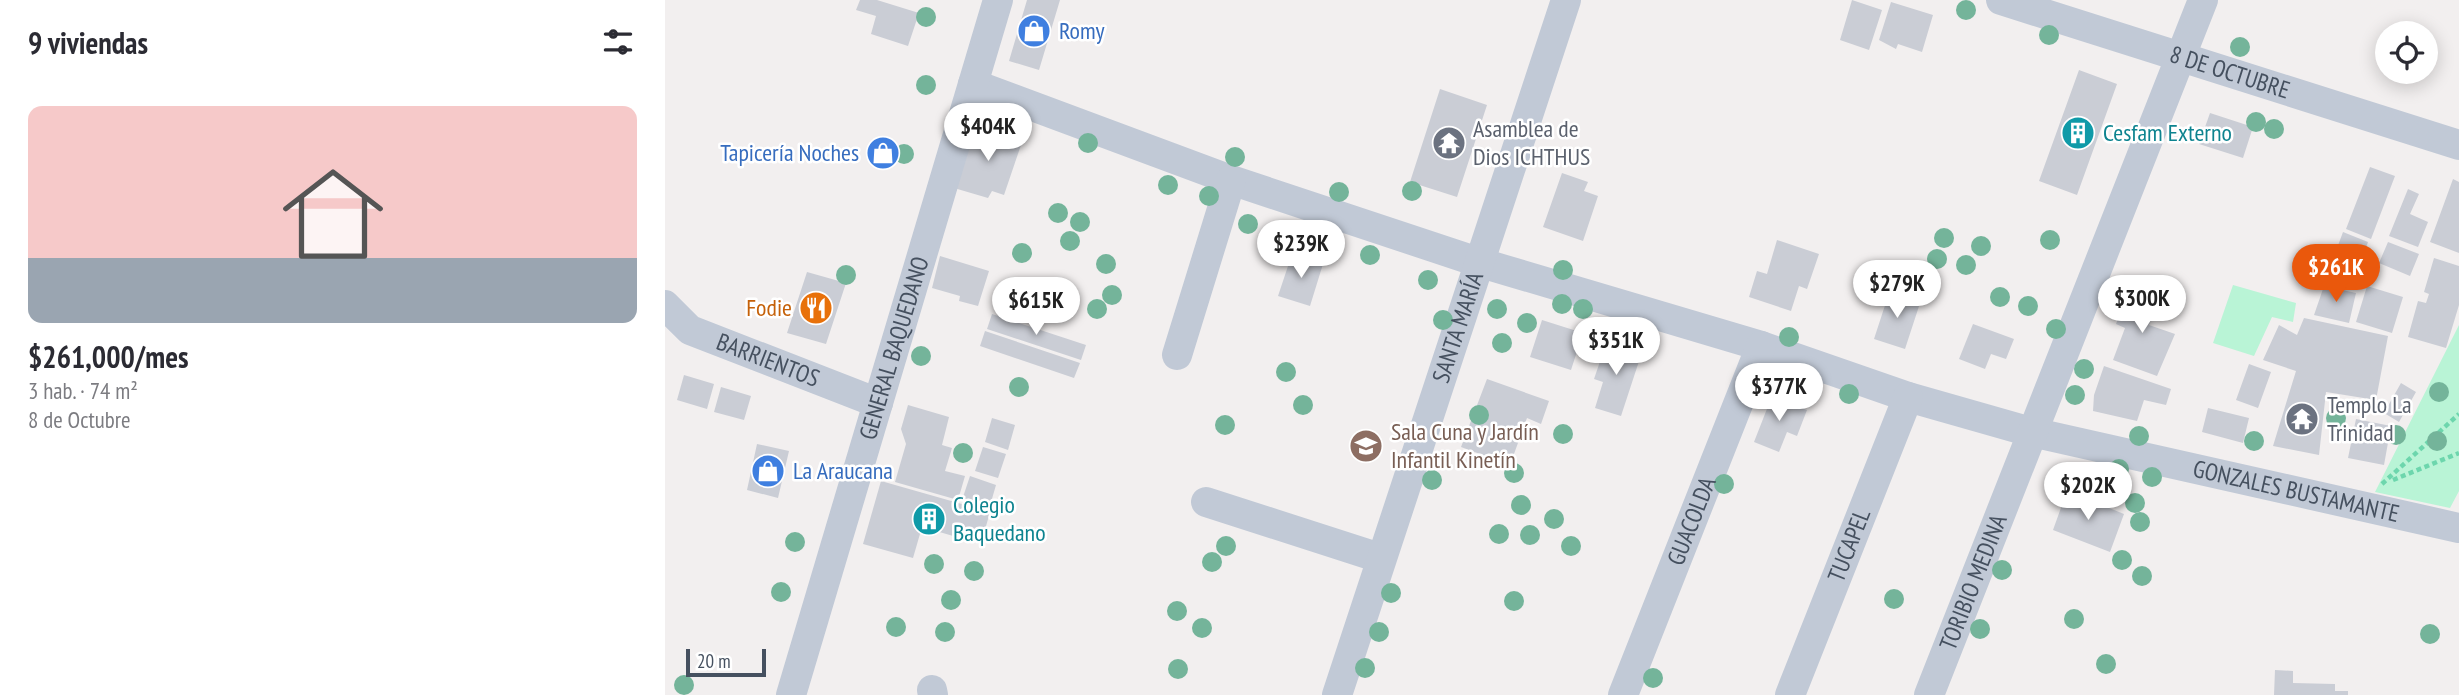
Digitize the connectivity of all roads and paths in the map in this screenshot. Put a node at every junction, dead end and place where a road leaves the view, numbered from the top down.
1 (998, 0) edge
2 (1566, 0) edge
3 (2001, 0) edge
4 (2203, 0) edge
5 (2181, 58) junction
6 (973, 84) junction
7 (2459, 145) edge
8 (1231, 180) junction
9 (1478, 262) junction
10 (665, 305) edge
11 (1761, 346) junction
12 (1177, 355) dead end
13 (1908, 397) junction
14 (878, 403) junction
15 (2459, 414) edge
16 (2031, 432) junction
17 (2459, 453) edge
18 (2393, 480) dead end
19 (1206, 502) dead end
20 (2357, 505) junction
21 (2459, 527) edge
22 (1380, 558) junction
23 (790, 695) edge
24 (1337, 695) edge
25 (1623, 695) edge
26 (1790, 695) edge
27 (1929, 695) edge

1 - 6 street, GENERAL BAQUEDANO
2 - 9 street, SANTA MARÍA
3 - 5 street, 8 DE OCTUBRE
4 - 5 street, TORIBIO MEDINA
5 - 7 street, 8 DE OCTUBRE
5 - 16 street, TORIBIO MEDINA
6 - 8 street, GONZALES BUSTAMANTE
6 - 14 street, GENERAL BAQUEDANO
8 - 9 street, GONZALES BUSTAMANTE
8 - 12 street
9 - 11 street, GONZALES BUSTAMANTE
9 - 22 street, SANTA MARÍA
10 - 14 street, BARRIENTOS
11 - 13 street, GONZALES BUSTAMANTE
11 - 25 street, GUACOLDA
13 - 16 street, GONZALES BUSTAMANTE
13 - 26 street, TUCAPEL
14 - 23 street, GENERAL BAQUEDANO
15 - 20 path
16 - 20 street, GONZALES BUSTAMANTE
16 - 27 street, TORIBIO MEDINA
17 - 18 path
19 - 22 street
20 - 21 street, GONZALES BUSTAMANTE
22 - 24 street, SANTA MARÍA

